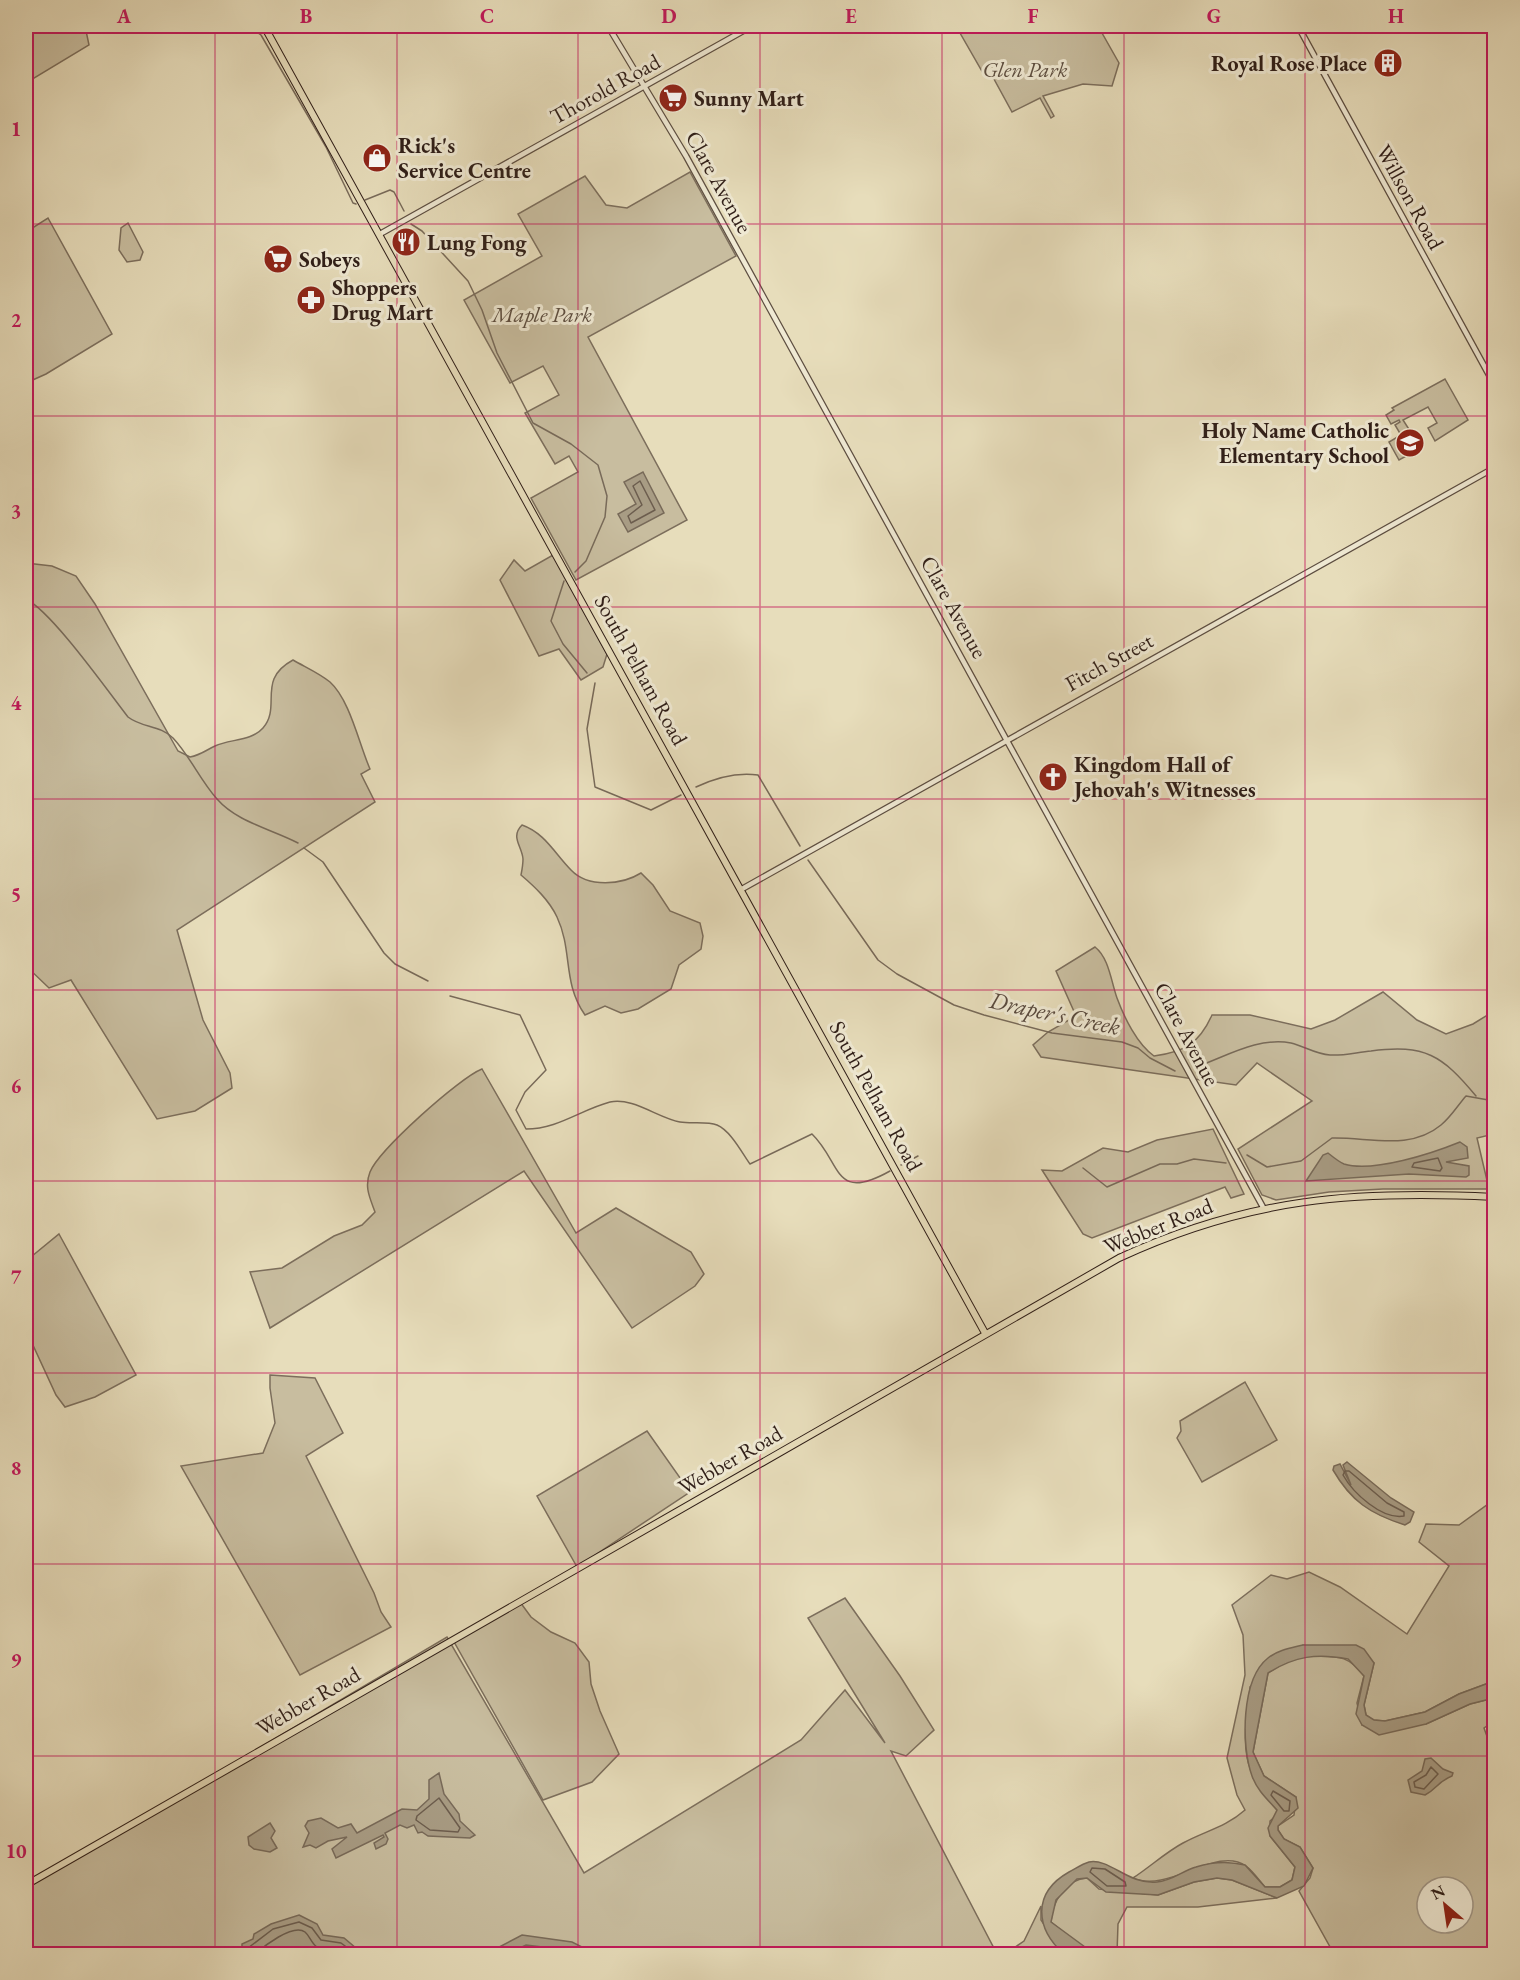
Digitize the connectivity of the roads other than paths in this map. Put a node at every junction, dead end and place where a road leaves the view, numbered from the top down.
1 (264, 26) edge
2 (608, 26) edge
3 (752, 26) edge
4 (1298, 26) edge
5 (644, 85) junction
6 (380, 234) junction
7 (1494, 384) edge
8 (1494, 468) edge
9 (1007, 740) junction
10 (742, 889) junction
11 (1494, 1197) edge
12 (1264, 1209) junction
13 (985, 1333) junction
14 (26, 1885) edge

1 - 6 main road, South Pelham Road
2 - 5 street, Clare Avenue
3 - 5 street, Thorold Road
4 - 7 street, Willson Road
5 - 6 street, Thorold Road
5 - 9 street, Clare Avenue
6 - 10 main road, South Pelham Road
8 - 9 street, Fitch Street
9 - 10 street, Fitch Street
9 - 12 street, Clare Avenue
10 - 13 main road, South Pelham Road
11 - 12 main road, Webber Road
12 - 13 main road, Webber Road
13 - 14 main road, Webber Road

